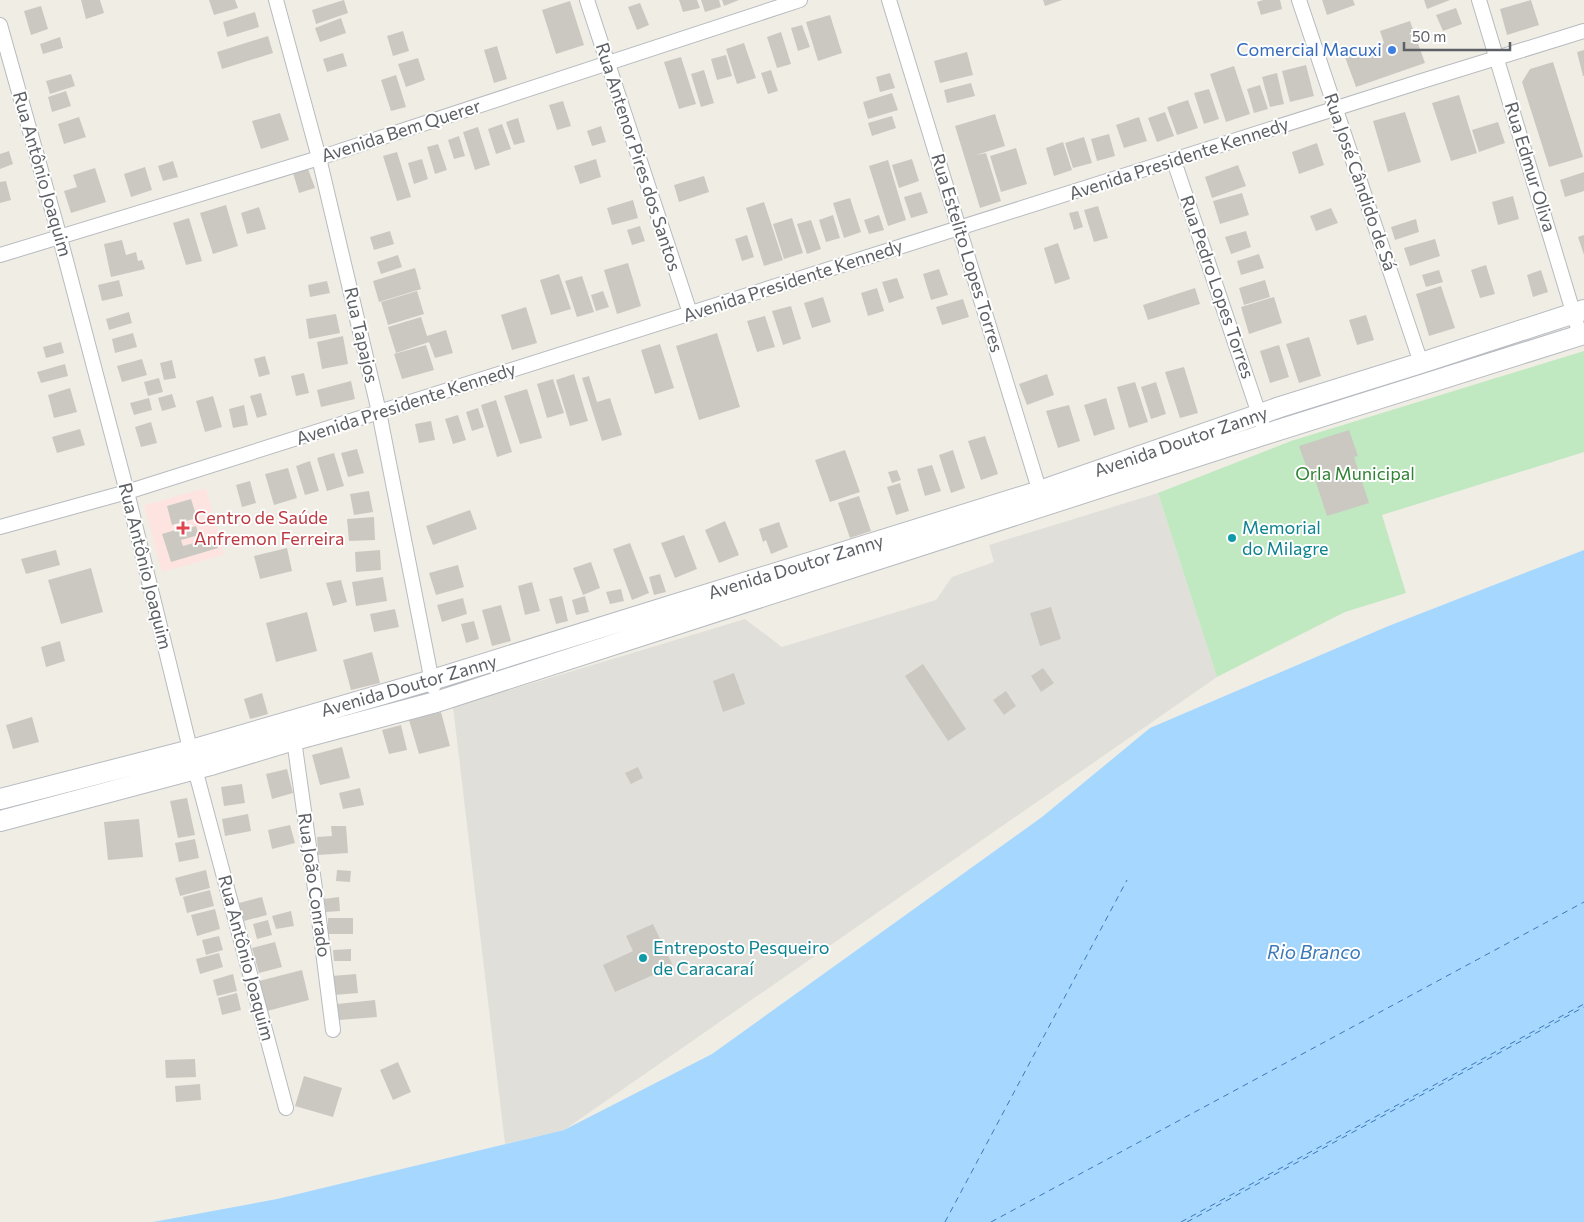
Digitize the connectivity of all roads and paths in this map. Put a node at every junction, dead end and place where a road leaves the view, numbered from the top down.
1 (276, 0) edge
2 (587, 0) edge
3 (800, 0) edge
4 (889, 0) edge
5 (1300, 0) edge
6 (1479, 0) edge
7 (0, 25) edge
8 (1584, 31) edge
9 (1497, 58) junction
10 (608, 64) junction
11 (1336, 109) junction
12 (319, 158) junction
13 (1174, 161) junction
14 (960, 228) junction
15 (60, 238) junction
16 (0, 255) edge
17 (1579, 312) edge
18 (690, 314) junction
19 (1582, 334) edge
20 (1421, 363) junction
21 (379, 412) junction
22 (1260, 414) junction
23 (1266, 434) junction
24 (127, 492) junction
25 (1042, 498) junction
26 (0, 527) edge
27 (432, 680) junction
28 (436, 702) junction
29 (294, 740) junction
30 (193, 759) junction
31 (0, 800) edge
32 (0, 821) edge
33 (333, 1030) dead end
34 (286, 1108) dead end

1 - 12 street, Rua Tapajos
2 - 10 street, Rua Antenor Pires dos Santos
3 - 10 street, Avenida Bem Querer
4 - 14 street, Rua Estelito Lopes Torres
5 - 11 street, Rua José Cândido de Sá
6 - 9 street, Rua Edmur Oliva
7 - 15 street, Rua Antônio Joaquim
8 - 9 street, Avenida Presidente Kennedy
9 - 11 street, Avenida Presidente Kennedy
9 - 17 street, Rua Edmur Oliva
10 - 12 street, Avenida Bem Querer
10 - 18 street, Rua Antenor Pires dos Santos
11 - 13 street, Avenida Presidente Kennedy
11 - 20 street, Rua José Cândido de Sá
12 - 15 street, Avenida Bem Querer
12 - 21 street, Rua Tapajos
13 - 14 street, Avenida Presidente Kennedy
13 - 22 street, Rua Pedro Lopes Torres
14 - 18 street, Avenida Presidente Kennedy
14 - 25 street, Rua Estelito Lopes Torres
15 - 16 street, Avenida Bem Querer
15 - 24 street, Rua Antônio Joaquim
17 - 19 street, Rua Edmur Oliva
17 - 20 street, Avenida Doutor Zanny
18 - 21 street, Avenida Presidente Kennedy
19 - 23 street, Avenida Doutor Zanny
20 - 22 street, Avenida Doutor Zanny
21 - 24 street, Avenida Presidente Kennedy
21 - 27 street, Rua Tapajos
22 - 23 street, Rua Pedro Lopes Torres
22 - 25 street, Avenida Doutor Zanny
23 - 25 street, Avenida Doutor Zanny
24 - 26 street, Avenida Presidente Kennedy
24 - 30 street, Rua Antônio Joaquim
25 - 27 street, Avenida Doutor Zanny
25 - 28 street, Avenida Doutor Zanny
27 - 28 street, Rua Tapajos
27 - 30 street, Avenida Doutor Zanny
28 - 29 street, Avenida Doutor Zanny
29 - 30 street, Avenida Doutor Zanny
29 - 33 street, Rua João Conrado
30 - 31 street, Avenida Doutor Zanny
30 - 32 street, Avenida Doutor Zanny
30 - 34 street, Rua Antônio Joaquim

